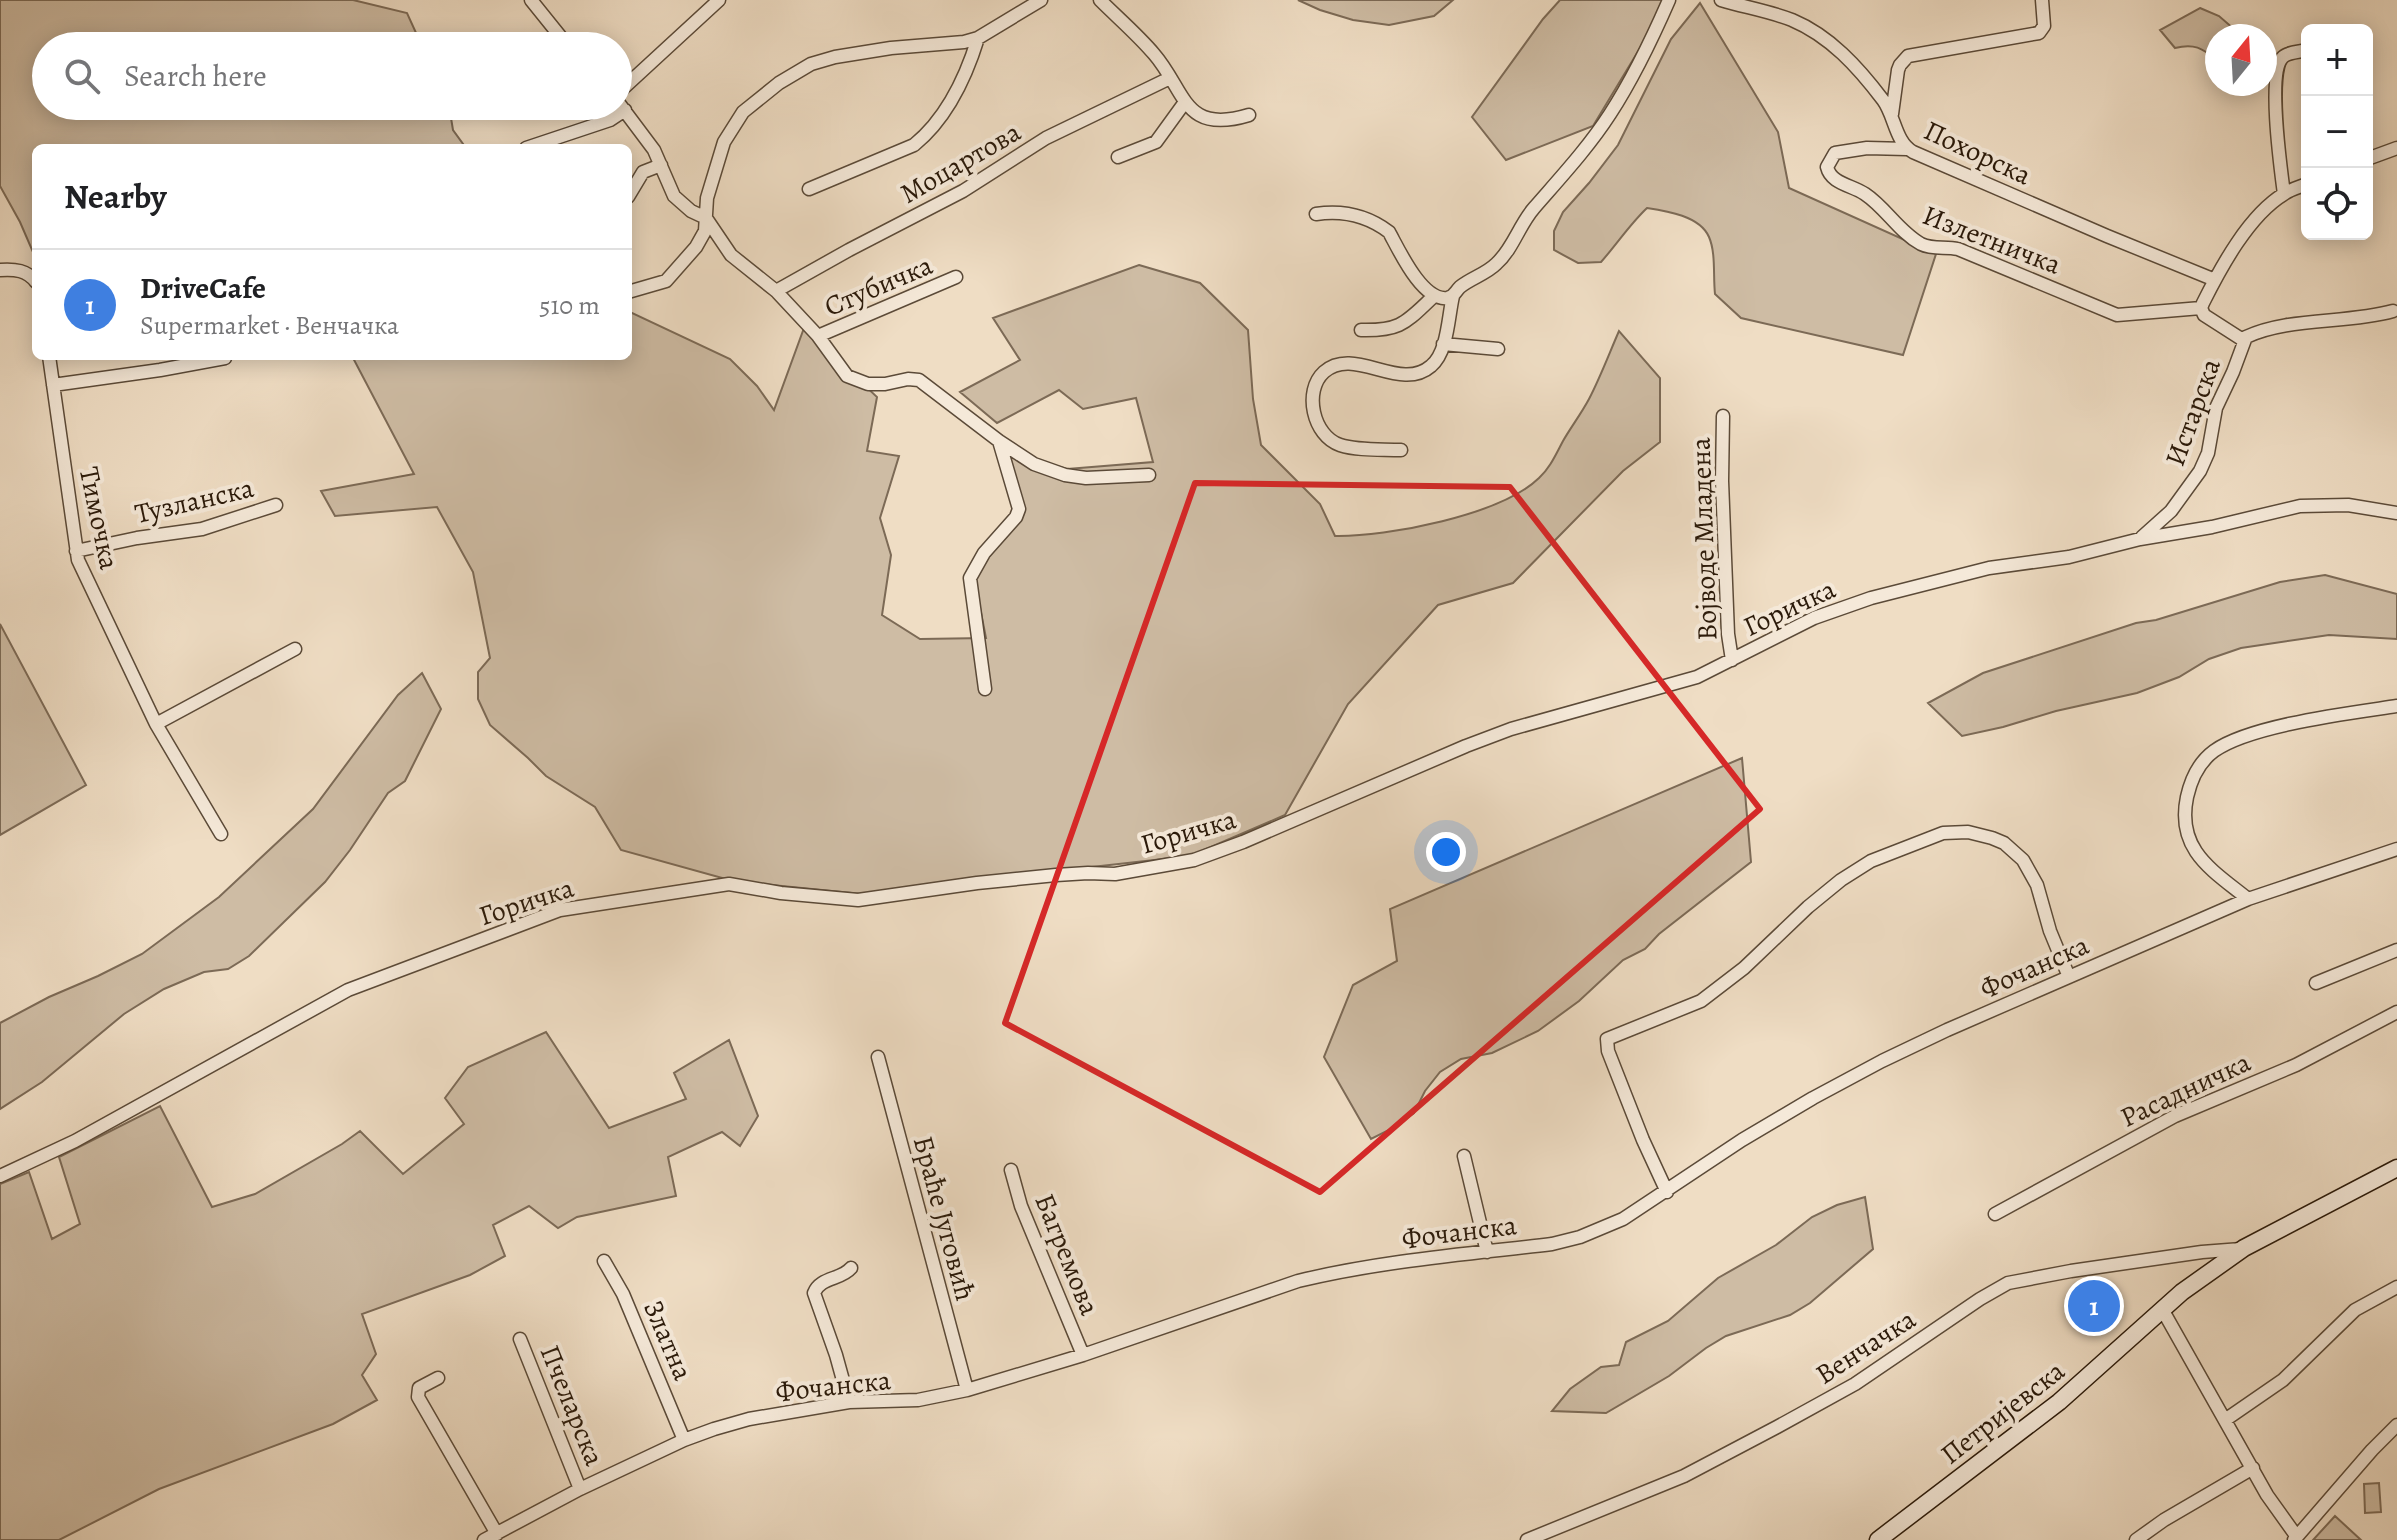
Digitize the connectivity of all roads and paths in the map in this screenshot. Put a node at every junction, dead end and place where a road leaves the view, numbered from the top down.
1 (531, 0) edge
2 (719, 0) edge
3 (1041, 0) edge
4 (1100, 0) edge
5 (1669, 0) edge
6 (1721, 0) edge
7 (2042, 0) edge
8 (557, 32) edge
9 (978, 38) junction
10 (2301, 52) edge
11 (1170, 78) junction
12 (632, 80) edge
13 (1185, 102) junction
14 (1892, 114) junction
15 (1249, 115) dead end
16 (632, 118) edge
17 (610, 120) edge
18 (538, 144) edge
19 (2397, 148) edge
20 (1907, 149) junction
21 (1118, 157) dead end
22 (2373, 157) edge
23 (661, 165) junction
24 (2301, 187) edge
25 (809, 189) dead end
26 (632, 190) edge
27 (2284, 194) junction
28 (1316, 214) dead end
29 (706, 218) junction
30 (0, 270) edge
31 (956, 277) dead end
32 (32, 278) edge
33 (2215, 280) junction
34 (632, 291) edge
35 (776, 291) junction
36 (1434, 296) junction
37 (1453, 296) junction
38 (2201, 308) junction
39 (2393, 311) dead end
40 (1361, 330) dead end
41 (818, 336) junction
42 (2243, 340) junction
43 (1443, 344) junction
44 (1498, 349) dead end
45 (50, 360) edge
46 (214, 360) edge
47 (53, 385) junction
48 (1723, 416) dead end
49 (999, 441) junction
50 (1401, 450) dead end
51 (1149, 475) dead end
52 (276, 505) dead end
53 (2397, 513) edge
54 (2140, 539) junction
55 (76, 551) junction
56 (295, 649) dead end
57 (1732, 660) junction
58 (985, 689) dead end
59 (2397, 706) edge
60 (156, 724) junction
61 (221, 834) dead end
62 (2397, 849) edge
63 (2248, 899) junction
64 (2397, 950) edge
65 (2069, 977) junction
66 (2316, 983) dead end
67 (2397, 1012) edge
68 (878, 1057) dead end
69 (1464, 1156) dead end
70 (2397, 1168) edge
71 (1011, 1170) dead end
72 (0, 1176) edge
73 (1667, 1192) junction
74 (1995, 1214) dead end
75 (2244, 1248) junction
76 (1487, 1252) junction
77 (2208, 1252) junction
78 (604, 1261) dead end
79 (851, 1268) dead end
80 (2213, 1270) junction
81 (2397, 1287) edge
82 (2162, 1309) junction
83 (520, 1339) dead end
84 (1083, 1355) junction
85 (438, 1378) dead end
86 (967, 1390) junction
87 (849, 1402) junction
88 (2225, 1420) junction
89 (2397, 1425) edge
90 (684, 1440) junction
91 (2253, 1468) junction
92 (580, 1489) junction
93 (497, 1534) junction
94 (2295, 1538) edge
95 (484, 1540) edge
96 (1527, 1540) edge
97 (1878, 1540) edge
98 (2136, 1540) edge

1 - 8 street
2 - 12 street
3 - 9 street
4 - 11 street
5 - 37 street
6 - 14 street, Похорска
7 - 14 street
9 - 25 street
9 - 29 street
10 - 27 street
11 - 13 street
11 - 35 street, Моцартова
13 - 15 street
13 - 21 street
14 - 20 street, Похорска
16 - 23 street
17 - 18 street
19 - 22 street
20 - 33 street, Похорска
20 - 38 street, Излетничка
23 - 26 street
23 - 29 street
24 - 27 street
27 - 33 street
28 - 36 street
29 - 34 street
29 - 35 street
30 - 32 street
31 - 41 street, Стубичка
33 - 38 street
35 - 41 street
36 - 37 street
36 - 40 street
37 - 43 street
38 - 42 street
39 - 42 street, Истарска
41 - 49 street
42 - 54 street, Истарска
43 - 44 street
43 - 50 street
45 - 47 street, Тимочка
46 - 47 street
47 - 55 street, Тимочка
48 - 57 street, Војводе Младена
49 - 51 street
49 - 58 street
52 - 55 street, Тузланска
53 - 54 street, Горичка
54 - 57 street, Горичка
55 - 60 street, Тимочка
56 - 60 street
57 - 72 street, Горичка
59 - 63 street
60 - 61 street, Тимочка
62 - 63 street, Фочанска
63 - 65 street, Фочанска
64 - 66 street
65 - 73 street, Фочанска
65 - 73 street
67 - 74 street, Расадничка
68 - 86 street, Браће Југовић
69 - 76 street
70 - 75 main road, Петријевска
71 - 84 street, Багремова
73 - 76 street, Фочанска
75 - 77 street, Венчачка
75 - 80 main road, Петријевска
76 - 84 street, Фочанска
77 - 80 main road
77 - 96 street, Венчачка
78 - 90 street, Златна
79 - 87 street
80 - 82 main road, Петријевска
81 - 88 street
82 - 88 street
82 - 97 main road, Петријевска
83 - 92 street, Пчеларска
84 - 86 street, Фочанска
85 - 93 street
86 - 87 street, Фочанска
87 - 90 street, Фочанска
88 - 91 street
89 - 94 street
90 - 92 street, Фочанска
91 - 94 street
91 - 98 street
92 - 93 street, Фочанска
93 - 95 street, Фочанска

